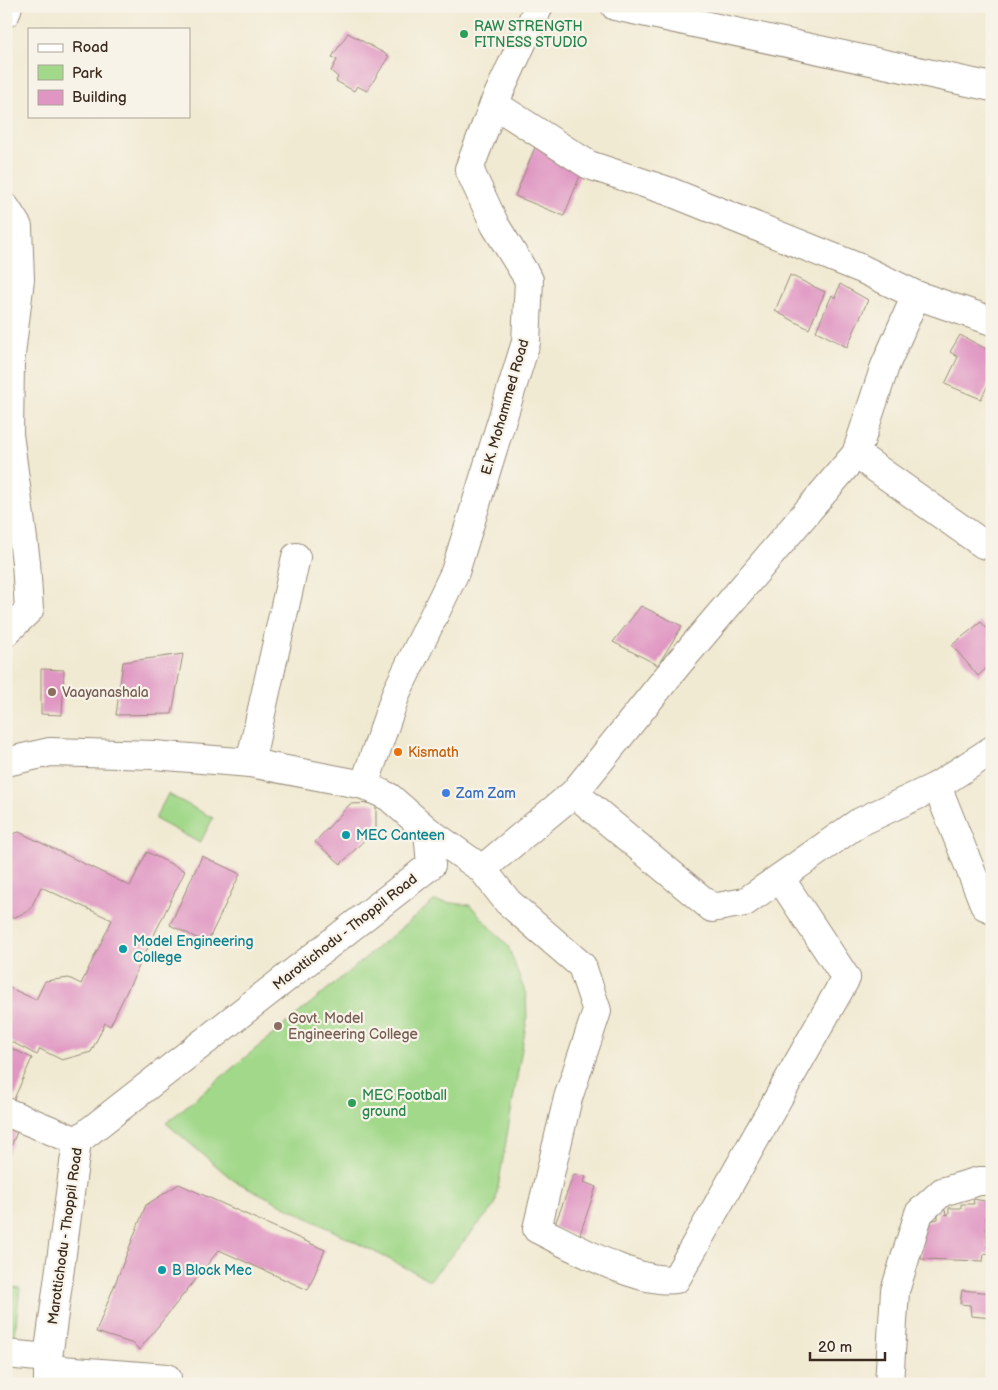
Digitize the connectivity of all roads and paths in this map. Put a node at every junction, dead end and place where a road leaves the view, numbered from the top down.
1 (8, 6) edge
2 (539, 6) edge
3 (615, 6) edge
4 (6, 13) edge
5 (992, 87) edge
6 (494, 104) junction
7 (6, 208) edge
8 (916, 295) junction
9 (992, 321) edge
10 (856, 454) junction
11 (989, 542) edge
12 (296, 557) dead end
13 (6, 632) edge
14 (992, 750) edge
15 (6, 762) edge
16 (250, 763) junction
17 (364, 785) junction
18 (937, 786) junction
19 (574, 793) junction
20 (428, 831) junction
21 (482, 869) junction
22 (780, 878) junction
23 (992, 909) edge
24 (6, 1112) edge
25 (77, 1141) junction
26 (992, 1181) edge
27 (6, 1354) edge
28 (52, 1375) edge
29 (167, 1378) dead end
30 (889, 1384) edge

1 - 4 street
2 - 6 street, E.K. Mohammed Road
3 - 5 street
6 - 8 street
6 - 17 street, E.K. Mohammed Road
7 - 13 street
8 - 9 street
8 - 10 street
10 - 11 street
10 - 19 street
12 - 16 street
14 - 18 street
15 - 16 street
16 - 17 street
17 - 20 street
18 - 22 street
18 - 23 street
19 - 21 street
19 - 22 street
20 - 21 street
20 - 25 street, Marottichodu - Thoppil Road
21 - 22 street
24 - 25 street
25 - 28 street, Marottichodu - Thoppil Road
26 - 30 street
27 - 28 street
28 - 29 street

